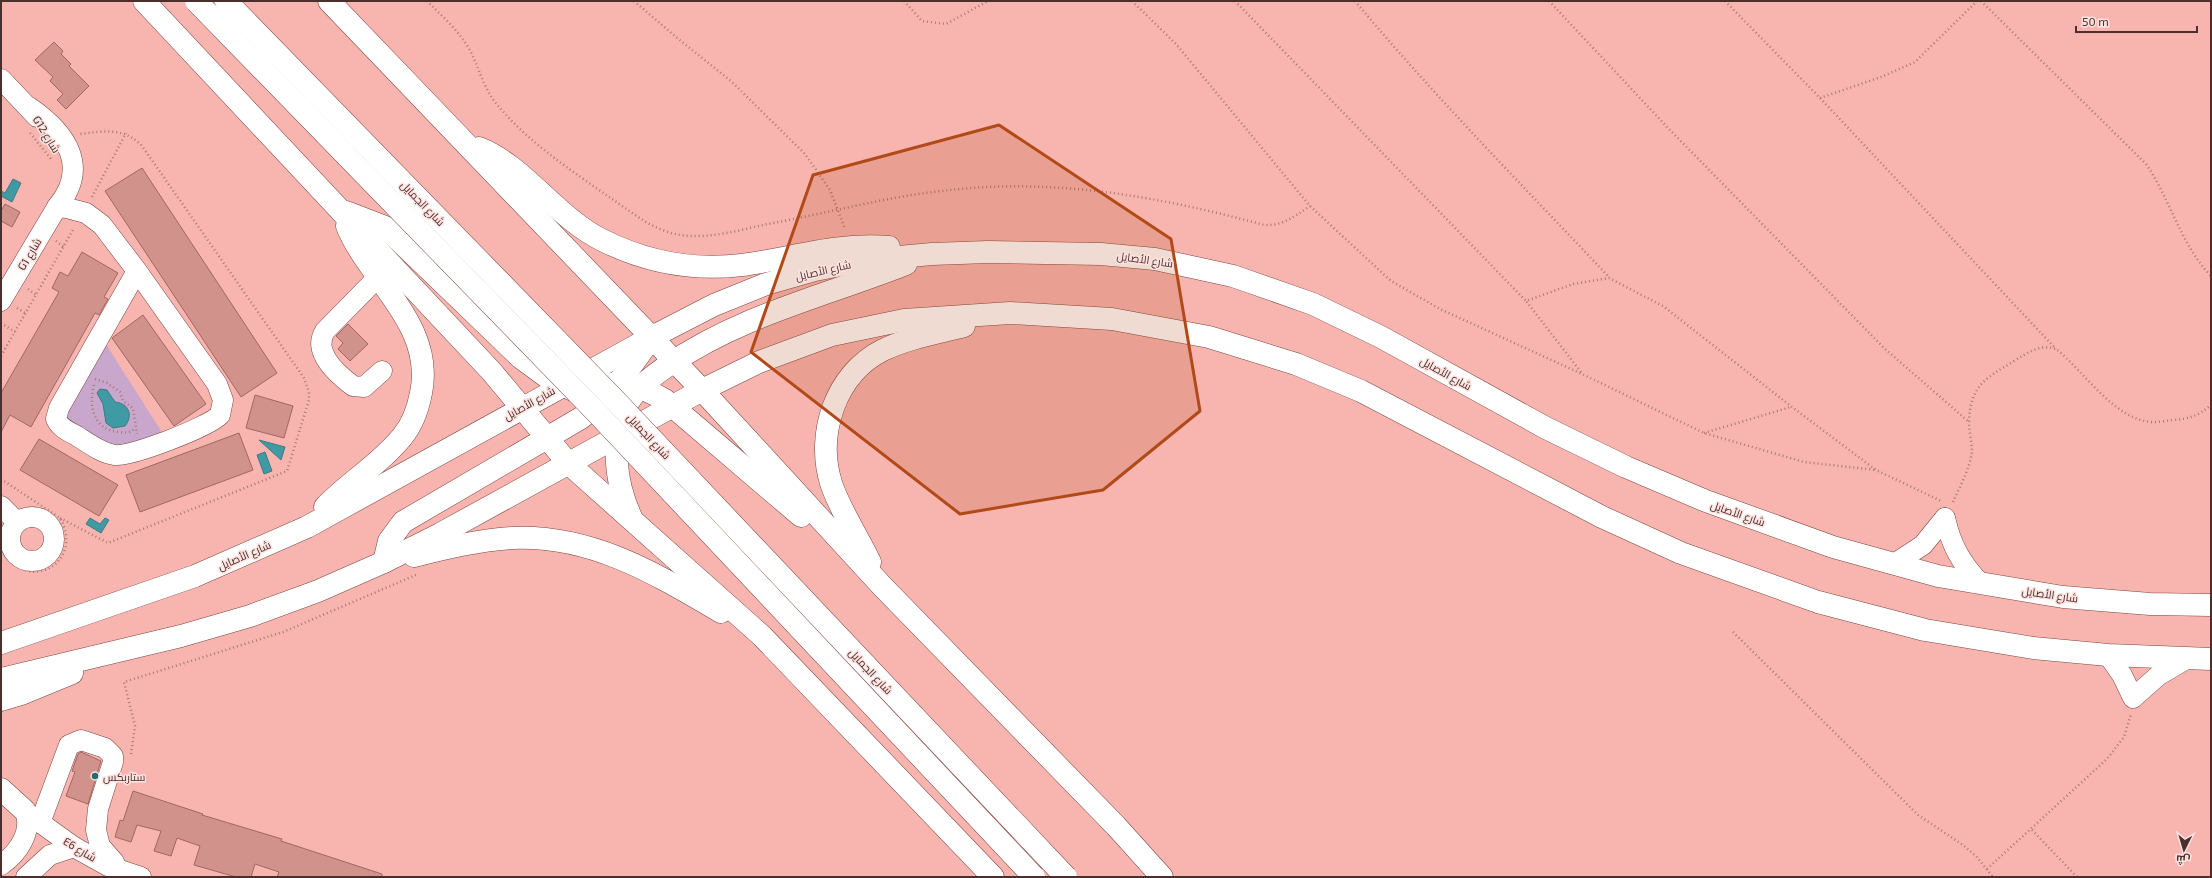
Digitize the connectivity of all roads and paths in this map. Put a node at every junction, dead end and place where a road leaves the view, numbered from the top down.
1 (144, 1) edge
2 (196, 1) edge
3 (226, 1) edge
4 (329, 1) edge
5 (427, 1) edge
6 (634, 1) edge
7 (904, 1) edge
8 (988, 1) edge
9 (1132, 1) edge
10 (1235, 1) edge
11 (1355, 1) edge
12 (1549, 1) edge
13 (1725, 1) edge
14 (1977, 1) edge
15 (1981, 1) edge
16 (1, 79) edge
17 (1820, 98) junction
18 (29, 107) junction
19 (27, 131) dead end
20 (126, 133) junction
21 (62, 136) junction
22 (464, 144) junction
23 (53, 162) dead end
24 (88, 201) dead end
25 (1310, 206) junction
26 (57, 207) junction
27 (343, 211) junction
28 (838, 211) junction
29 (78, 221) junction
30 (107, 234) junction
31 (851, 246) junction
32 (932, 254) junction
33 (137, 271) junction
34 (2211, 276) edge
35 (378, 277) junction
36 (1609, 278) junction
37 (1, 301) edge
38 (1526, 301) junction
39 (1010, 313) junction
40 (1, 323) edge
41 (15, 332) junction
42 (652, 337) junction
43 (1, 347) edge
44 (5, 349) junction
45 (2056, 349) junction
46 (1, 356) edge
47 (674, 361) junction
48 (382, 371) dead end
49 (1582, 374) junction
50 (89, 375) junction
51 (619, 382) junction
52 (567, 387) junction
53 (702, 390) junction
54 (635, 395) junction
55 (604, 399) junction
56 (670, 403) junction
57 (2211, 405) edge
58 (1792, 407) junction
59 (523, 408) junction
60 (1969, 422) junction
61 (134, 429) junction
62 (1704, 433) junction
63 (618, 436) junction
64 (548, 438) junction
65 (143, 448) junction
66 (568, 463) junction
67 (1876, 470) junction
68 (1, 479) edge
69 (1, 506) edge
70 (1948, 512) junction
71 (60, 518) junction
72 (17, 522) junction
73 (633, 522) junction
74 (307, 527) junction
75 (6, 554) edge
76 (384, 562) junction
77 (1894, 564) junction
78 (421, 573) dead end
79 (1980, 583) junction
80 (882, 586) junction
81 (2211, 604) edge
82 (93, 612) junction
83 (1, 629) edge
84 (1733, 632) dead end
85 (762, 636) junction
86 (1, 643) edge
87 (112, 653) junction
88 (2108, 655) junction
89 (2188, 658) junction
90 (2211, 659) edge
91 (1, 679) edge
92 (2133, 698) junction
93 (1, 700) edge
94 (129, 759) dead end
95 (1, 789) edge
96 (37, 816) junction
97 (2032, 830) junction
98 (74, 847) junction
99 (1, 865) edge
100 (1987, 869) junction
101 (128, 873) edge
102 (26, 877) edge
103 (993, 877) edge
104 (1034, 877) edge
105 (1066, 877) edge
106 (1162, 877) edge
107 (1993, 877) edge
108 (2077, 877) edge

1 - 27 main road
2 - 104 main road, شارع الجمايل, bridge
3 - 105 main road, شارع الجمايل, bridge
4 - 22 main road
5 - 28 path
6 - 28 path
7 - 8 path
9 - 25 path
10 - 38 path
11 - 36 path
12 - 60 path
13 - 17 path
14 - 17 path
15 - 34 path
16 - 18 street, G12 شارع
17 - 45 path
18 - 21 street, G12 شارع
18 - 26 street, G12 شارع
19 - 23 path
20 - 21 path
20 - 24 path
20 - 71 path
21 - 26 street, G12 شارع
22 - 31 main road
22 - 42 main road
25 - 28 path
25 - 49 path
26 - 29 street
26 - 30 street
26 - 37 street, G1 شارع
27 - 35 main road
27 - 52 main road
27 - 59 main road
28 - 31 path
29 - 30 street
29 - 41 path
30 - 33 street
31 - 32 main road
32 - 42 main road, شارع الأصايل
32 - 47 main road
32 - 77 main road, شارع الأصايل
33 - 50 street
33 - 65 street
35 - 48 street
35 - 74 main road
36 - 38 path
36 - 58 path
38 - 49 path
39 - 53 main road
39 - 80 main road
39 - 88 main road
40 - 41 path
41 - 44 path
42 - 47 main road
42 - 51 main road
42 - 52 main road, شارع الأصايل
43 - 44 path
44 - 46 path
45 - 57 path
45 - 60 path
47 - 53 main road
47 - 54 main road
49 - 62 path
50 - 61 path
50 - 61 path
50 - 65 street
51 - 52 main road
51 - 54 main road
51 - 55 main road
52 - 55 main road
52 - 59 main road, شارع الأصايل
53 - 56 main road
53 - 80 main road
54 - 55 main road
54 - 56 main road
54 - 63 main road
55 - 64 main road
56 - 63 main road
56 - 80 main road
58 - 62 path
58 - 67 path
59 - 64 main road
59 - 74 main road, شارع الأصايل
60 - 70 path
61 - 65 path
62 - 67 path
63 - 66 main road
63 - 73 main road
64 - 66 main road
64 - 76 main road
66 - 73 main road
66 - 76 main road
67 - 70 path
68 - 71 path
69 - 72 street
70 - 77 street
70 - 79 street
71 - 75 path
72 - 75 street
72 - 75 street
73 - 85 main road
74 - 82 main road, شارع الأصايل
76 - 85 main road
76 - 87 main road
77 - 79 main road, شارع الأصايل
78 - 94 path
79 - 81 main road, شارع الأصايل
80 - 106 main road
82 - 83 main road, شارع الأصايل
82 - 86 main road, شارع الأصايل
84 - 100 path
85 - 103 main road
87 - 91 main road
87 - 93 main road
88 - 89 main road
88 - 92 street
89 - 90 main road
89 - 92 street
92 - 97 path
95 - 96 main road
96 - 98 street, E6 شارع
96 - 99 street
96 - 101 street
96 - 101 street
97 - 100 path
97 - 108 path
98 - 101 street, E6 شارع
98 - 102 street
100 - 107 path

